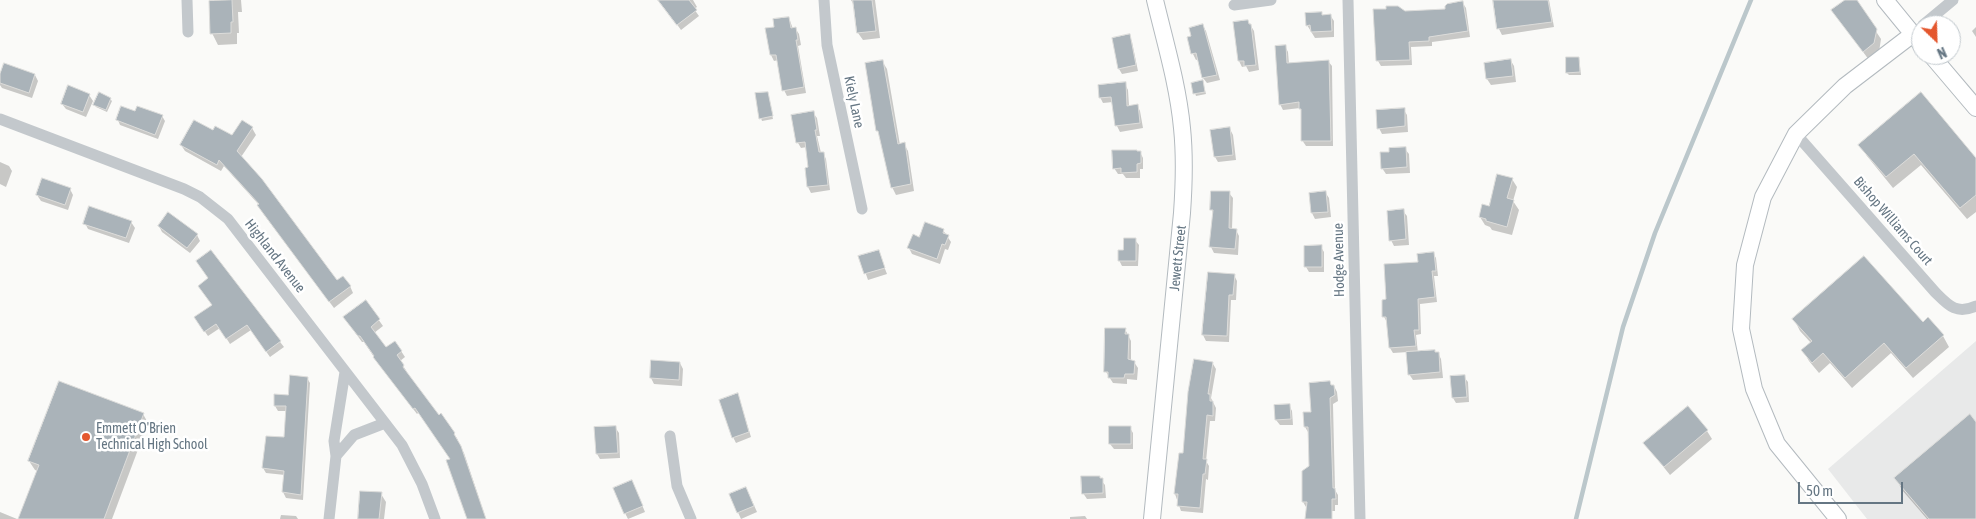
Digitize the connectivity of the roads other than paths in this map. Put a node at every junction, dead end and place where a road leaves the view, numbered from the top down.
1 (186, 0) edge
2 (824, 0) edge
3 (1155, 0) edge
4 (1271, 0) edge
5 (1348, 0) edge
6 (1885, 0) edge
7 (1952, 0) edge
8 (1234, 5) dead end
9 (1937, 15) edge
10 (1911, 24) edge
11 (188, 32) dead end
12 (1911, 38) edge
13 (1939, 65) edge
14 (1976, 108) edge
15 (0, 119) edge
16 (1796, 134) junction
17 (862, 209) dead end
18 (1976, 306) edge
19 (345, 372) junction
20 (385, 423) junction
21 (670, 436) dead end
22 (336, 456) junction
23 (329, 519) edge
24 (434, 519) edge
25 (691, 519) edge
26 (1152, 519) edge
27 (1360, 519) edge
28 (1838, 519) edge

1 - 11 street
2 - 17 street, Kiely Lane
3 - 26 main road, Jewett Street
4 - 8 street
5 - 27 street, Hodge Avenue
6 - 10 main road
7 - 9 street
12 - 16 main road
13 - 14 main road
15 - 19 street, Highland Avenue
16 - 18 street, Bishop Williams Court
16 - 28 main road
19 - 20 street, Highland Avenue
19 - 22 street
20 - 22 street
20 - 24 street, Highland Avenue
21 - 25 street
22 - 23 street

